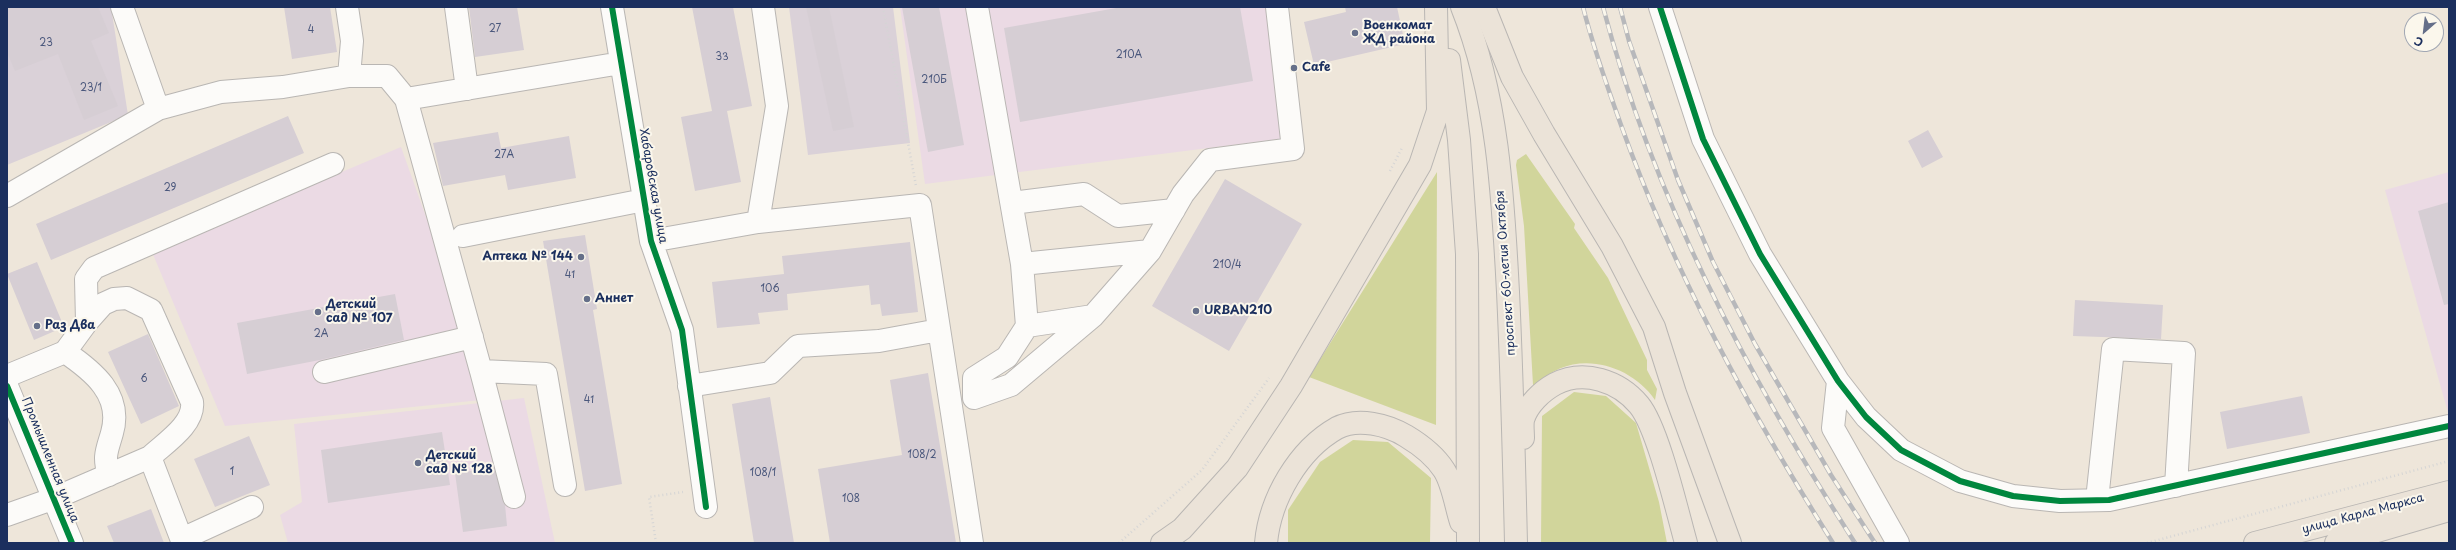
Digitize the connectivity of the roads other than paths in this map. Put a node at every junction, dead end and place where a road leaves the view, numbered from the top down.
1 (122, 7) edge
2 (347, 7) edge
3 (456, 7) edge
4 (612, 7) edge
5 (763, 7) edge
6 (977, 7) edge
7 (1277, 7) edge
8 (1436, 7) edge
9 (1443, 7) edge
10 (1462, 7) edge
11 (1484, 7) edge
12 (1660, 7) edge
13 (621, 63) junction
14 (349, 76) junction
15 (467, 89) junction
16 (406, 99) junction
17 (158, 109) junction
18 (333, 164) dead end
19 (7, 196) edge
20 (644, 200) junction
21 (1012, 203) junction
22 (1174, 210) junction
23 (758, 222) junction
24 (463, 236) dead end
25 (650, 241) junction
26 (1150, 251) junction
27 (1022, 264) junction
28 (1093, 316) junction
29 (87, 322) junction
30 (1028, 326) junction
31 (939, 330) junction
32 (472, 337) junction
33 (66, 352) junction
34 (481, 371) junction
35 (324, 372) dead end
36 (7, 376) edge
37 (1838, 381) junction
38 (7, 386) edge
39 (689, 386) junction
40 (2449, 426) edge
41 (150, 457) junction
42 (109, 475) junction
43 (565, 485) dead end
44 (2176, 486) junction
45 (2449, 492) edge
46 (514, 497) dead end
47 (55, 498) junction
48 (704, 498) road end
49 (2097, 500) junction
50 (252, 507) dead end
51 (2449, 510) edge
52 (7, 515) edge
53 (183, 541) edge
54 (72, 543) edge
55 (972, 543) edge
56 (1162, 543) edge
57 (1266, 543) edge
58 (1468, 543) edge
59 (1516, 543) edge
60 (1520, 543) edge
61 (1686, 543) edge
62 (1730, 543) edge
63 (1898, 543) edge
64 (2255, 543) edge
65 (2336, 543) edge

1 - 17 street
2 - 14 street
3 - 15 street
4 - 13 street, Хабаровская улица
5 - 23 street
6 - 21 street
7 - 22 street
8 - 56 main road
9 - 58 main road
10 - 59 main road, проспект 60-летия Октября
11 - 62 main road
12 - 37 street
13 - 15 street
13 - 20 street, Хабаровская улица
14 - 16 street
14 - 17 street
15 - 16 street
16 - 32 street
17 - 19 street
18 - 29 street
20 - 24 street
20 - 25 street, Хабаровская улица
21 - 22 street
21 - 27 street
22 - 26 street
23 - 25 street
23 - 31 street
25 - 39 street, Хабаровская улица
26 - 27 street
26 - 28 street
27 - 30 street
28 - 30 street
28 - 30 street
29 - 33 street
29 - 41 street
31 - 39 street
31 - 55 street
32 - 34 street
32 - 35 street
33 - 36 street
33 - 42 street
34 - 43 street
34 - 46 street
37 - 49 street
37 - 63 street
38 - 47 street, Промышленная улица
39 - 48 street, Хабаровская улица
40 - 44 street
41 - 42 street
41 - 53 street
42 - 47 street
44 - 49 street
44 - 49 street
45 - 64 main road, улица Карла Маркса
47 - 52 street
47 - 54 street, Промышленная улица
50 - 53 street
51 - 65 main road, улица Карла Маркса
57 - 58 main road
60 - 61 main road

